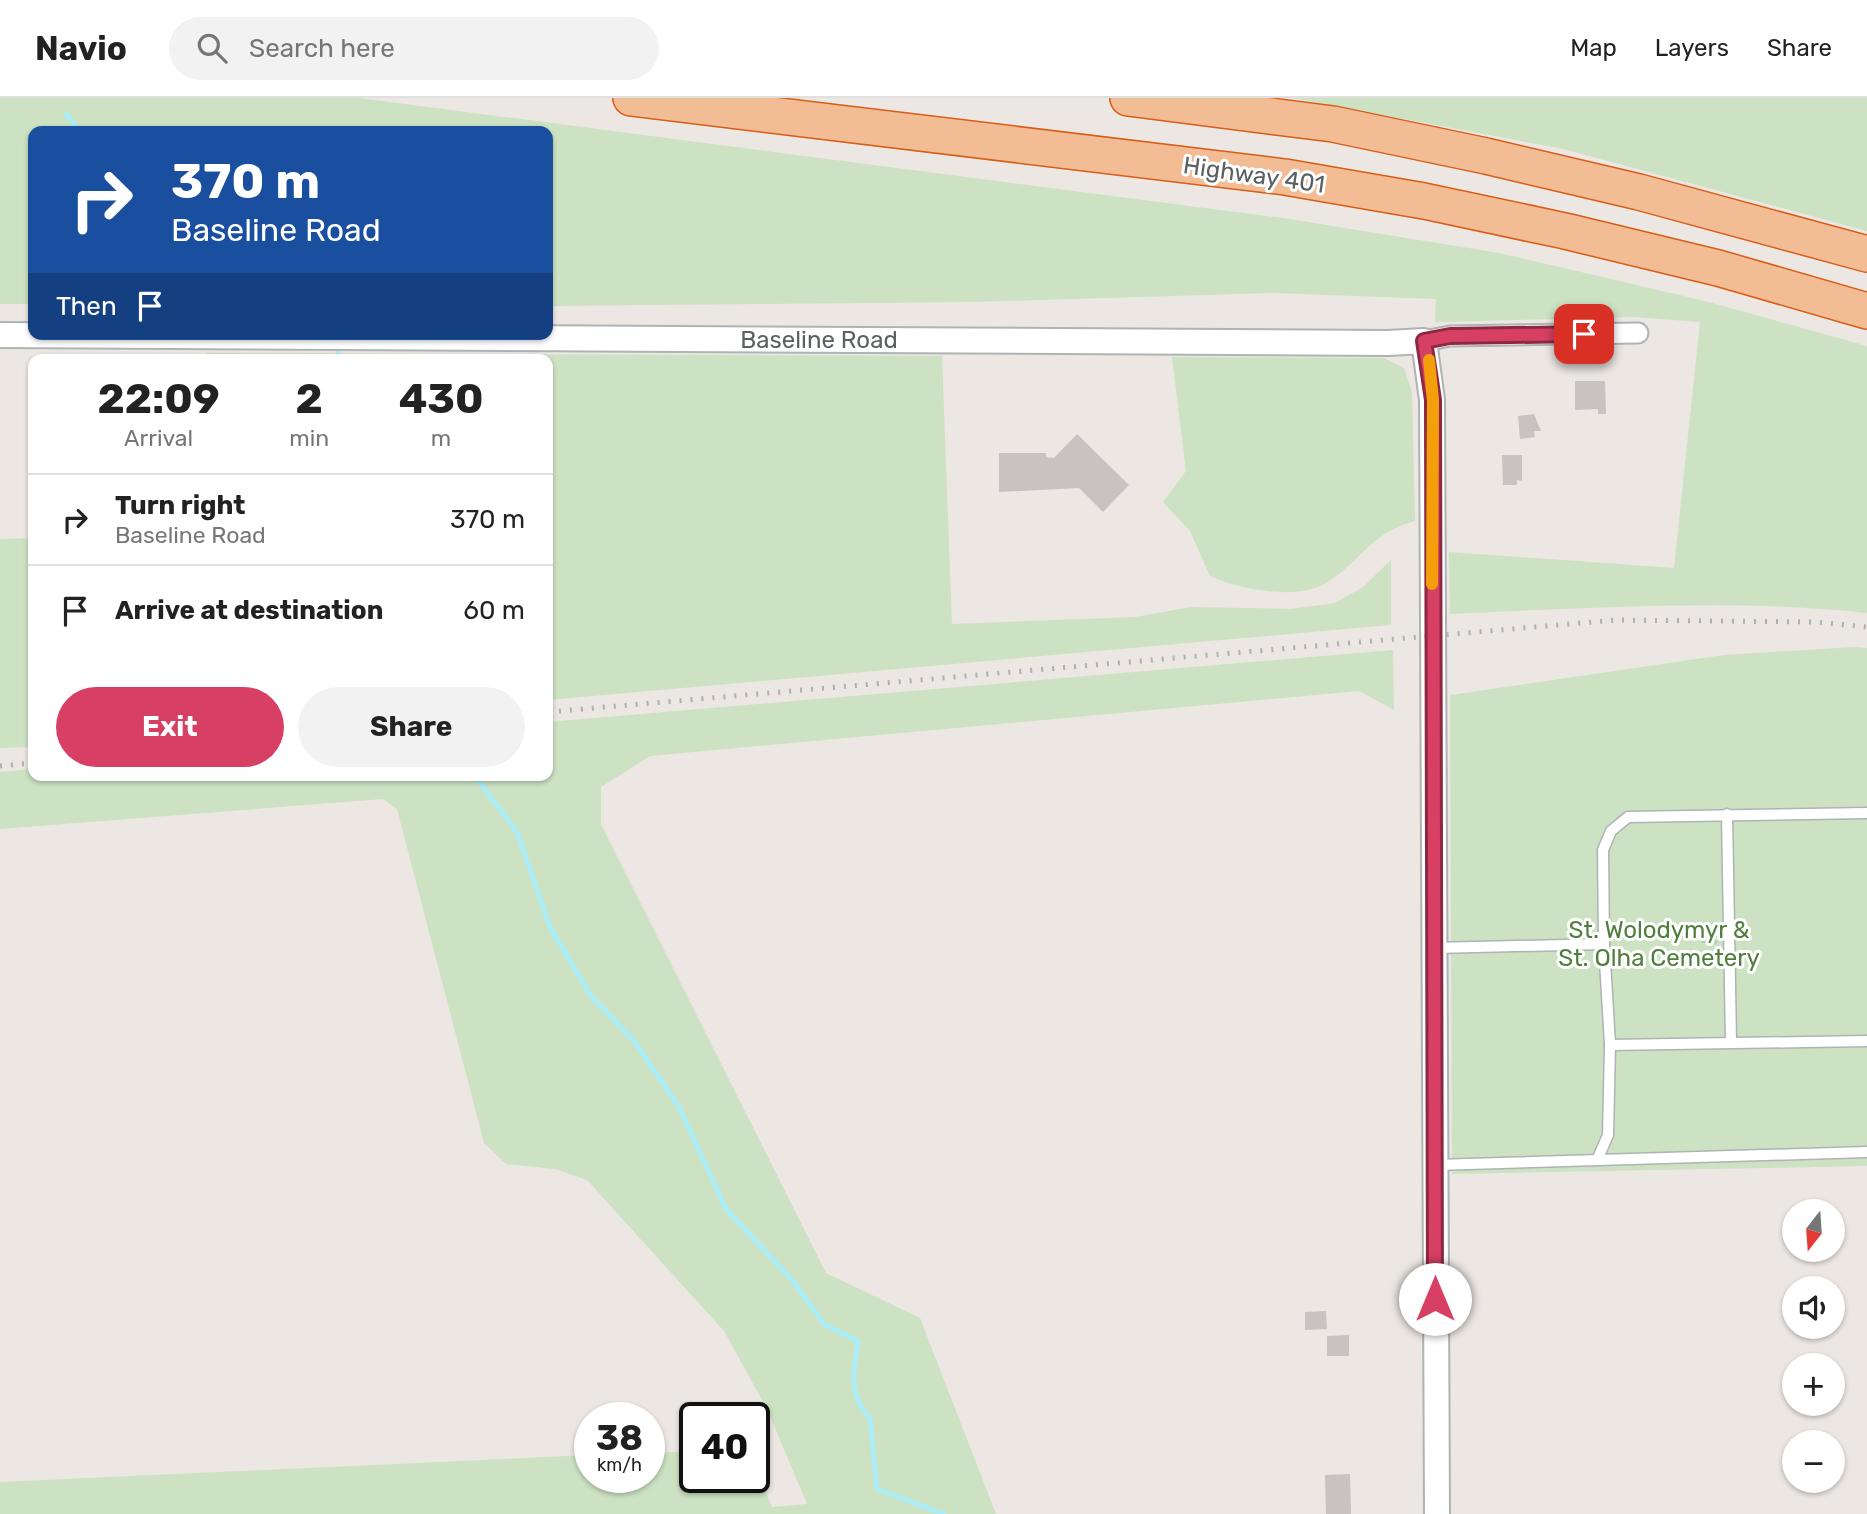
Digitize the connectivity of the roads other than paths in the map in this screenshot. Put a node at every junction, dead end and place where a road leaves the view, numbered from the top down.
1 (631, 98) edge
2 (1128, 98) edge
3 (1867, 254) edge
4 (1867, 311) edge
5 (1638, 332) dead end
6 (0, 335) edge
7 (28, 335) edge
8 (553, 338) edge
9 (1424, 341) junction
10 (1867, 813) edge
11 (1727, 814) junction
12 (1604, 944) junction
13 (1433, 948) junction
14 (1867, 1041) edge
15 (1731, 1042) junction
16 (1610, 1045) junction
17 (1867, 1152) edge
18 (1598, 1158) junction
19 (1434, 1165) junction
20 (1437, 1514) edge

1 - 4 highway, Highway 401
2 - 3 highway
5 - 9 street, Baseline Road
6 - 7 street, Baseline Road
8 - 9 street, Baseline Road
9 - 13 street
10 - 11 lane
11 - 12 lane
11 - 15 lane
12 - 13 lane
12 - 16 lane
13 - 19 street
14 - 15 lane
15 - 16 lane
16 - 18 lane
17 - 18 lane
18 - 19 lane
19 - 20 street

